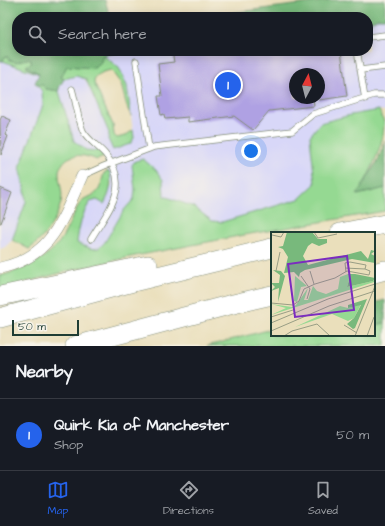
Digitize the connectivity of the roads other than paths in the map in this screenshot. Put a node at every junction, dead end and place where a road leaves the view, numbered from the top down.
1 (385, 35) edge
2 (373, 36) edge
3 (358, 56) edge
4 (136, 61) dead end
5 (385, 67) edge
6 (360, 70) junction
7 (72, 89) dead end
8 (385, 95) edge
9 (365, 99) junction
10 (149, 149) junction
11 (112, 163) junction
12 (82, 176) joint
13 (385, 224) edge
14 (345, 232) edge
15 (91, 239) dead end
16 (271, 244) edge
17 (271, 248) edge
18 (0, 268) edge
19 (385, 270) edge
20 (375, 273) edge
21 (271, 295) edge
22 (0, 296) edge
23 (0, 318) edge
24 (118, 334) junction
25 (75, 346) edge
26 (89, 346) edge

1 - 2 lane
3 - 6 lane
4 - 10 lane
5 - 6 lane
6 - 9 lane
7 - 11 lane
8 - 9 lane
9 - 10 lane
10 - 11 lane
11 - 12 lane
11 - 15 lane
12 - 18 street
13 - 14 highway
16 - 22 highway
17 - 23 highway
19 - 20 highway
21 - 24 highway
24 - 25 highway
24 - 26 highway

